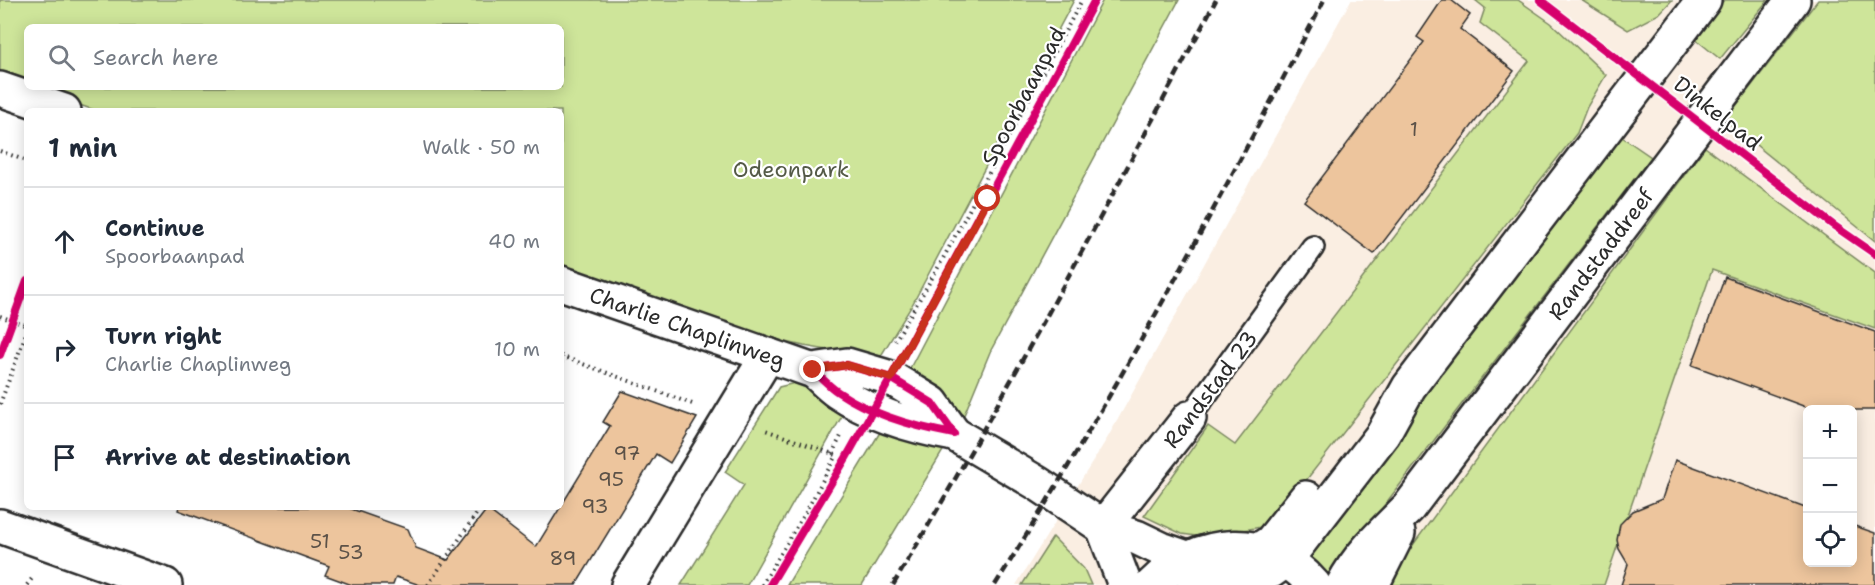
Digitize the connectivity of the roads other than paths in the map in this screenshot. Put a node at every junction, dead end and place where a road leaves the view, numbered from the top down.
1 (1704, 0) edge
2 (1793, 0) edge
3 (0, 89) edge
4 (55, 108) edge
5 (1313, 248) dead end
6 (564, 284) edge
7 (768, 355) junction
8 (816, 371) junction
9 (1189, 418) joint
10 (954, 434) junction
11 (1409, 507) junction
12 (0, 526) edge
13 (1103, 527) junction
14 (1272, 555) junction
15 (1191, 572) edge
16 (165, 585) edge
17 (628, 585) edge
18 (1125, 585) edge
19 (1152, 585) edge
20 (1314, 585) edge
21 (1343, 585) edge
22 (1372, 585) edge

1 - 14 main road
2 - 11 main road, Randstaddreef
3 - 4 main road
5 - 9 lane, Randstad 23
6 - 7 main road, Charlie Chaplinweg
7 - 8 main road, Charlie Chaplinweg
7 - 17 main road
8 - 10 main road, Charlie Chaplinweg
8 - 10 main road, Charlie Chaplinweg
9 - 13 main road, Randstad 23
10 - 13 main road, Charlie Chaplinweg
11 - 21 main road, Randstaddreef
11 - 22 main road, Randstaddreef
12 - 16 main road
13 - 15 main road, Charlie Chaplinweg
13 - 18 main road
14 - 15 main road
14 - 20 main road
15 - 19 main road

